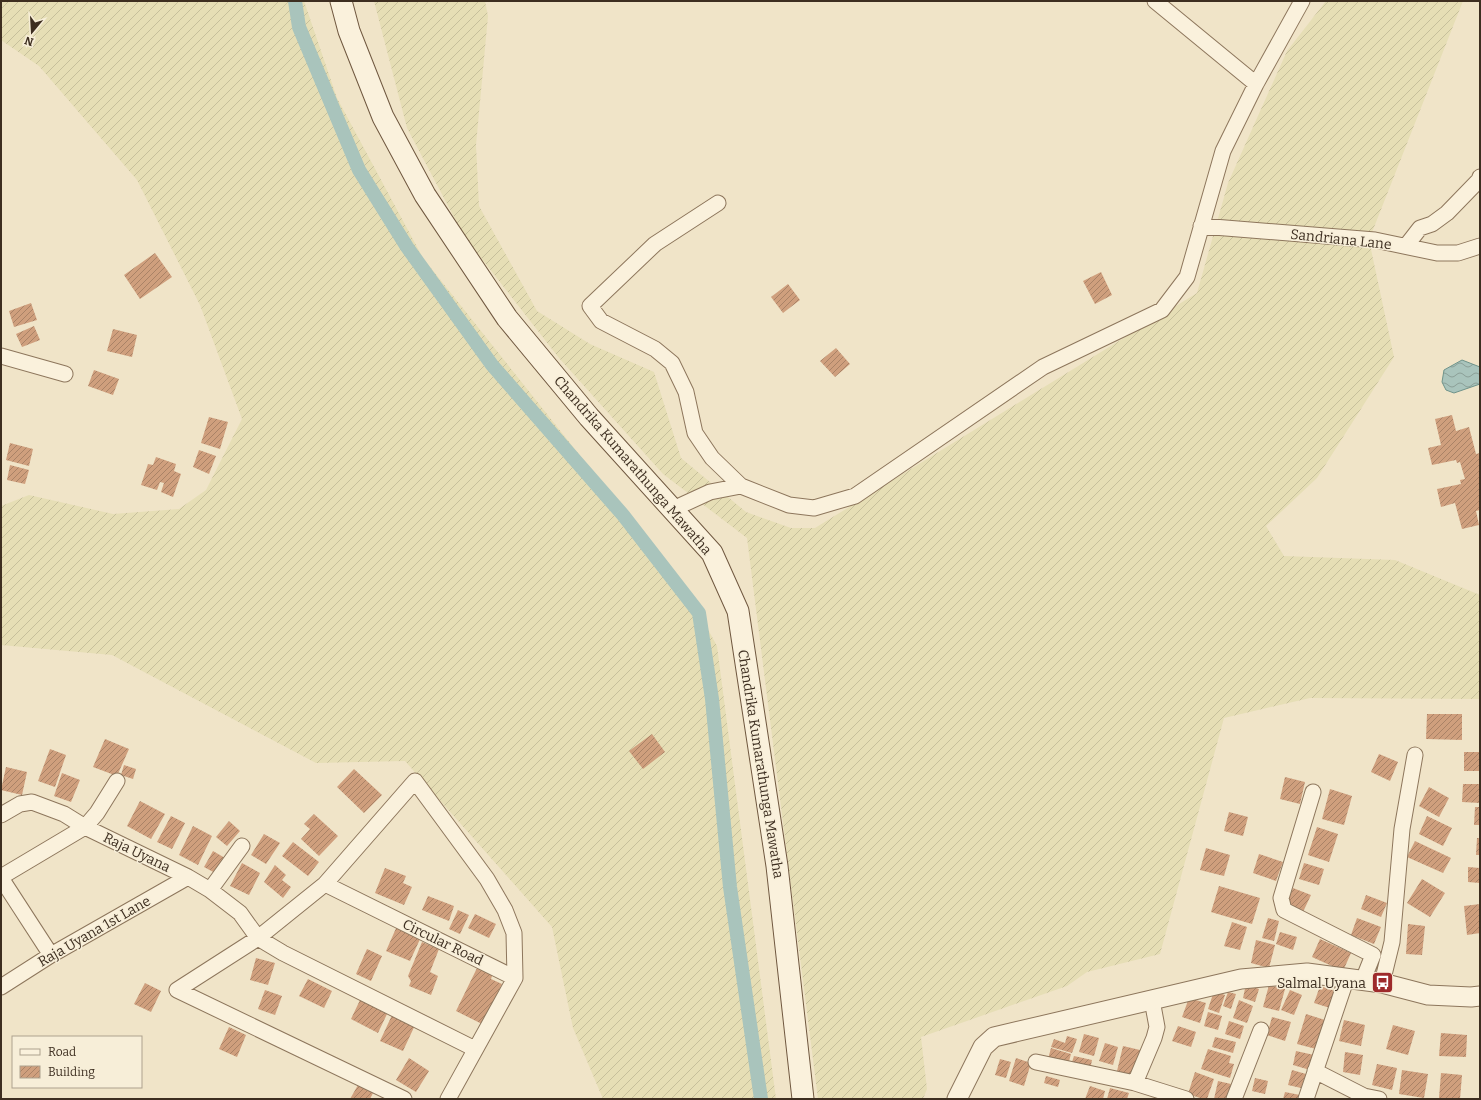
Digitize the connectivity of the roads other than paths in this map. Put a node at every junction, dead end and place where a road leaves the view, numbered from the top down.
1 (342, 1) edge
2 (1155, 1) edge
3 (1302, 1) edge
4 (1256, 84) junction
5 (1480, 177) edge
6 (718, 203) dead end
7 (1201, 226) junction
8 (1406, 246) junction
9 (1480, 246) edge
10 (1, 356) edge
11 (65, 374) dead end
12 (741, 486) junction
13 (673, 510) junction
14 (1415, 755) dead end
15 (117, 781) dead end
16 (1313, 792) dead end
17 (1, 815) edge
18 (85, 827) junction
19 (242, 846) dead end
20 (188, 877) junction
21 (1, 878) edge
22 (324, 884) junction
23 (210, 890) junction
24 (258, 938) junction
25 (52, 955) junction
26 (515, 978) junction
27 (1355, 979) junction
28 (1382, 983) junction
29 (1, 987) edge
30 (1480, 996) edge
31 (1152, 1000) junction
32 (1261, 1030) dead end
33 (475, 1049) junction
34 (1036, 1062) dead end
35 (1315, 1071) junction
36 (1135, 1083) junction
37 (404, 1099) edge
38 (448, 1099) edge
39 (803, 1099) edge
40 (957, 1099) edge
41 (1186, 1099) edge
42 (1234, 1099) edge
43 (1306, 1099) edge
44 (1379, 1099) edge

1 - 13 main road, Chandrika Kumarathunga Mawatha
2 - 4 street
3 - 4 street
4 - 7 street
5 - 8 street
6 - 12 street
7 - 8 street, Sandriana Lane
7 - 12 street
8 - 9 street, Sandriana Lane
10 - 11 street
12 - 13 street
13 - 39 main road, Chandrika Kumarathunga Mawatha
14 - 28 street
15 - 18 street
16 - 27 street
17 - 18 street, Raja Uyana
18 - 20 street, Raja Uyana
18 - 21 street
19 - 23 street
20 - 23 street, Raja Uyana
20 - 25 street, Raja Uyana 1st Lane
21 - 25 street
22 - 24 street
22 - 26 street, Circular Road
22 - 26 street
23 - 24 street, Raja Uyana
24 - 33 street
24 - 37 street
25 - 29 street, Raja Uyana 1st Lane
26 - 33 street
27 - 28 street
27 - 31 street
27 - 35 street
28 - 30 street
31 - 36 street
31 - 40 street
32 - 42 street
33 - 38 street
34 - 36 street
35 - 43 street
35 - 44 street
36 - 41 street

